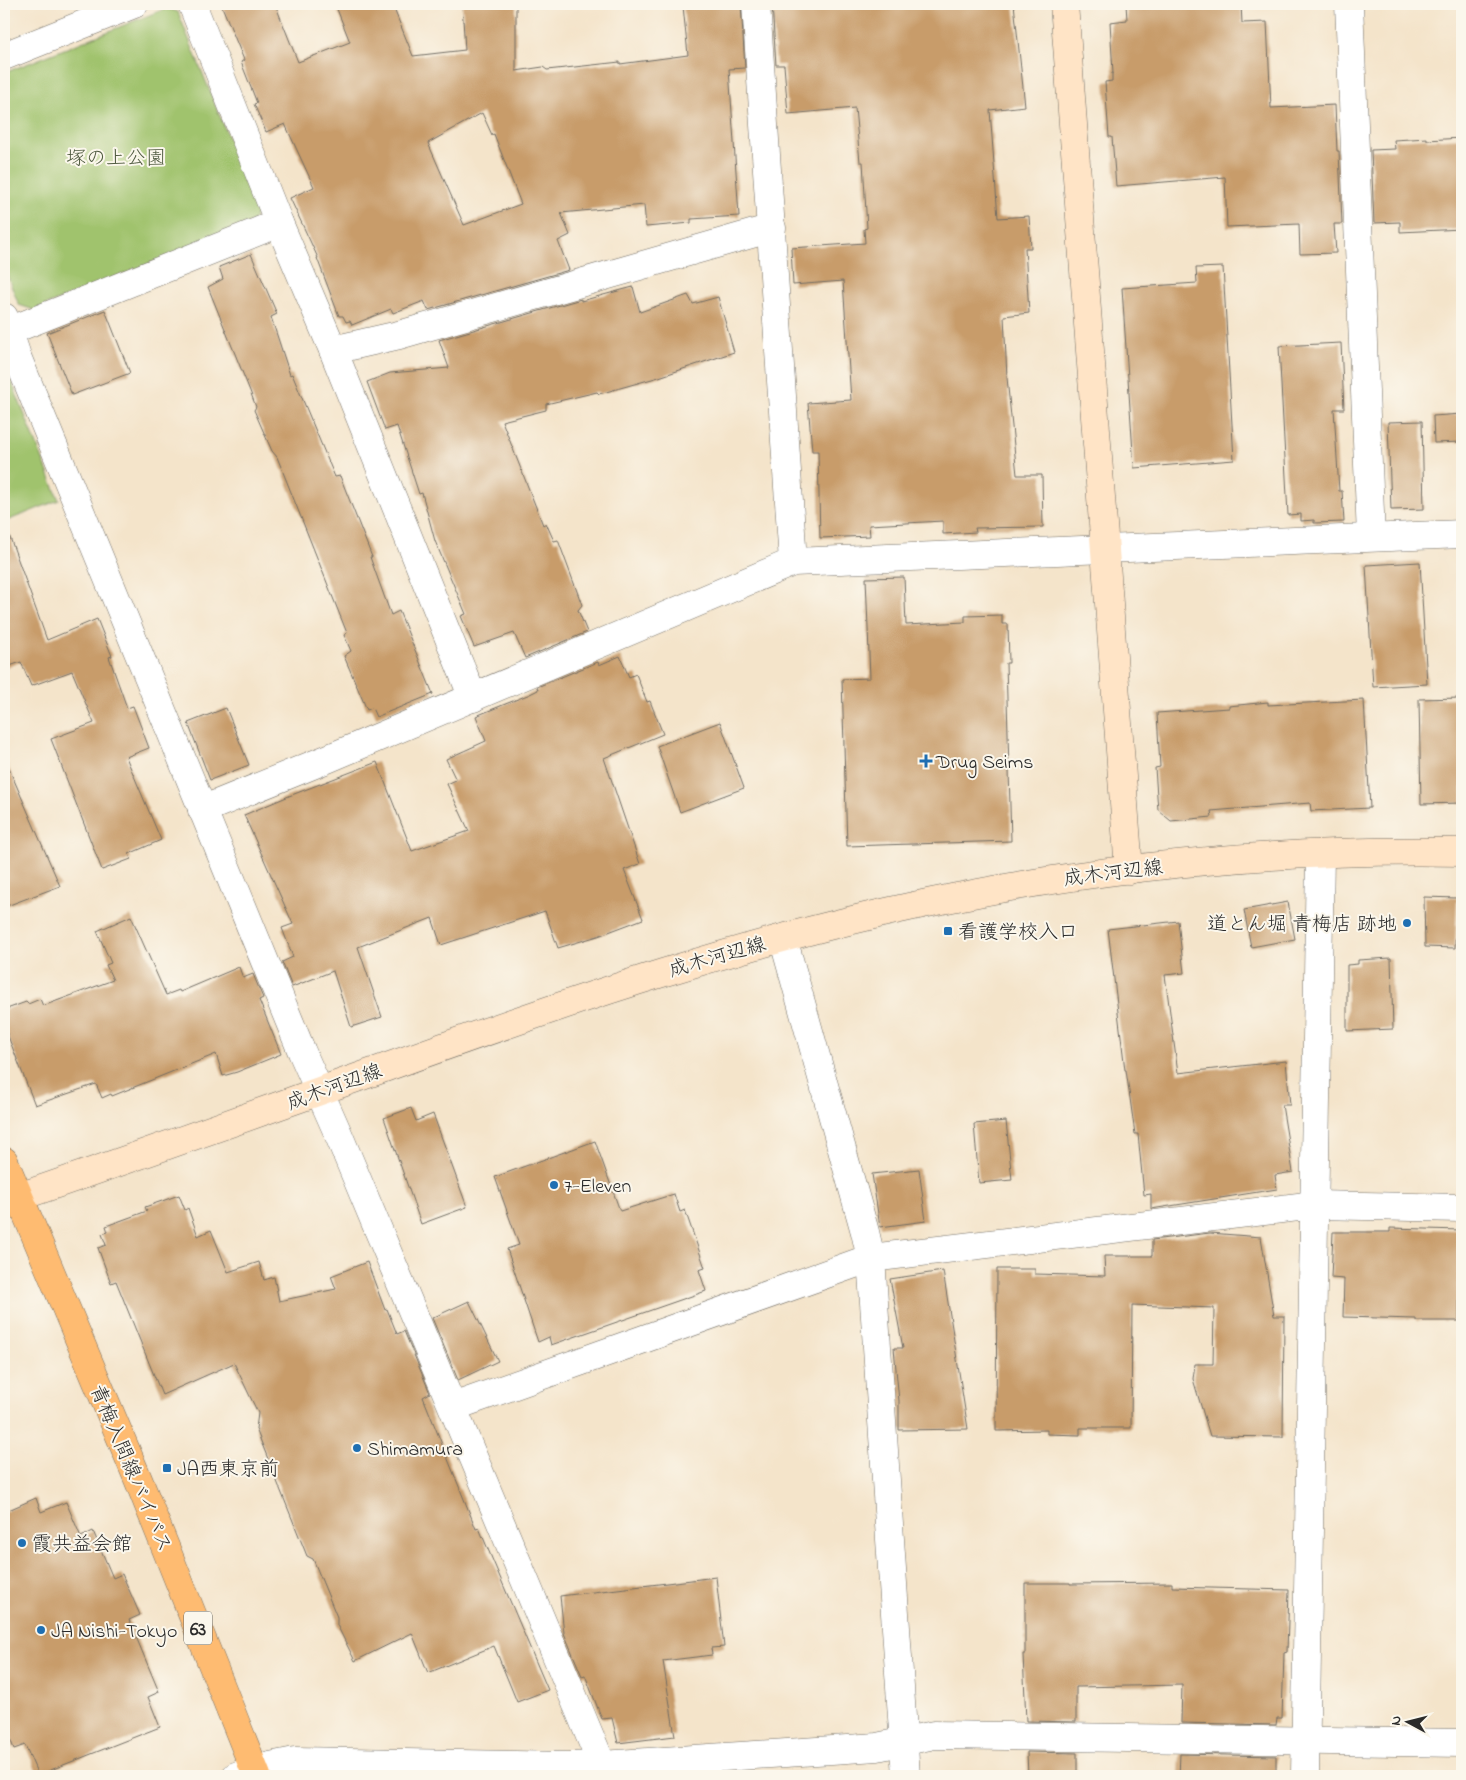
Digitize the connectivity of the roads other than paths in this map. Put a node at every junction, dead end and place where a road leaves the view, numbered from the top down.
1 (134, 4) edge
2 (192, 4) edge
3 (756, 4) edge
4 (1064, 4) edge
5 (1349, 4) edge
6 (4, 56) edge
7 (279, 223) junction
8 (772, 228) junction
9 (5, 327) edge
10 (333, 350) junction
11 (1462, 534) edge
12 (1371, 537) junction
13 (1104, 549) junction
14 (793, 562) junction
15 (473, 698) junction
16 (202, 810) junction
17 (1462, 852) edge
18 (1320, 854) junction
19 (1129, 870) junction
20 (783, 938) junction
21 (319, 1091) junction
22 (4, 1162) edge
23 (12, 1200) edge
24 (1315, 1205) junction
25 (1462, 1208) edge
26 (871, 1258) junction
27 (453, 1407) junction
28 (904, 1740) junction
29 (1305, 1741) junction
30 (1462, 1743) edge
31 (744, 1767) edge
32 (601, 1771) edge
33 (249, 1774) edge
34 (906, 1776) edge
35 (1305, 1776) edge

1 - 6 street
2 - 7 street
3 - 8 street
4 - 13 main road
5 - 12 street
7 - 9 street
7 - 10 street
8 - 10 street
8 - 14 street
9 - 16 street
10 - 15 street
11 - 12 street
12 - 13 street
13 - 14 street
13 - 19 main road
14 - 15 street
15 - 16 street
16 - 21 street
17 - 18 main road, 成木河辺線
18 - 19 main road, 成木河辺線
18 - 24 street
19 - 20 main road, 成木河辺線
20 - 21 main road, 成木河辺線
20 - 26 street
21 - 23 main road, 成木河辺線
21 - 27 street
22 - 23 main road, 青梅入間線バイパス / 63
23 - 33 main road, 青梅入間線バイパス / 63
24 - 25 street
24 - 26 street
24 - 29 street
26 - 27 street
26 - 28 street
27 - 32 street
28 - 29 street
28 - 31 street
28 - 34 street
29 - 30 street
29 - 35 street
31 - 32 street
32 - 33 street

